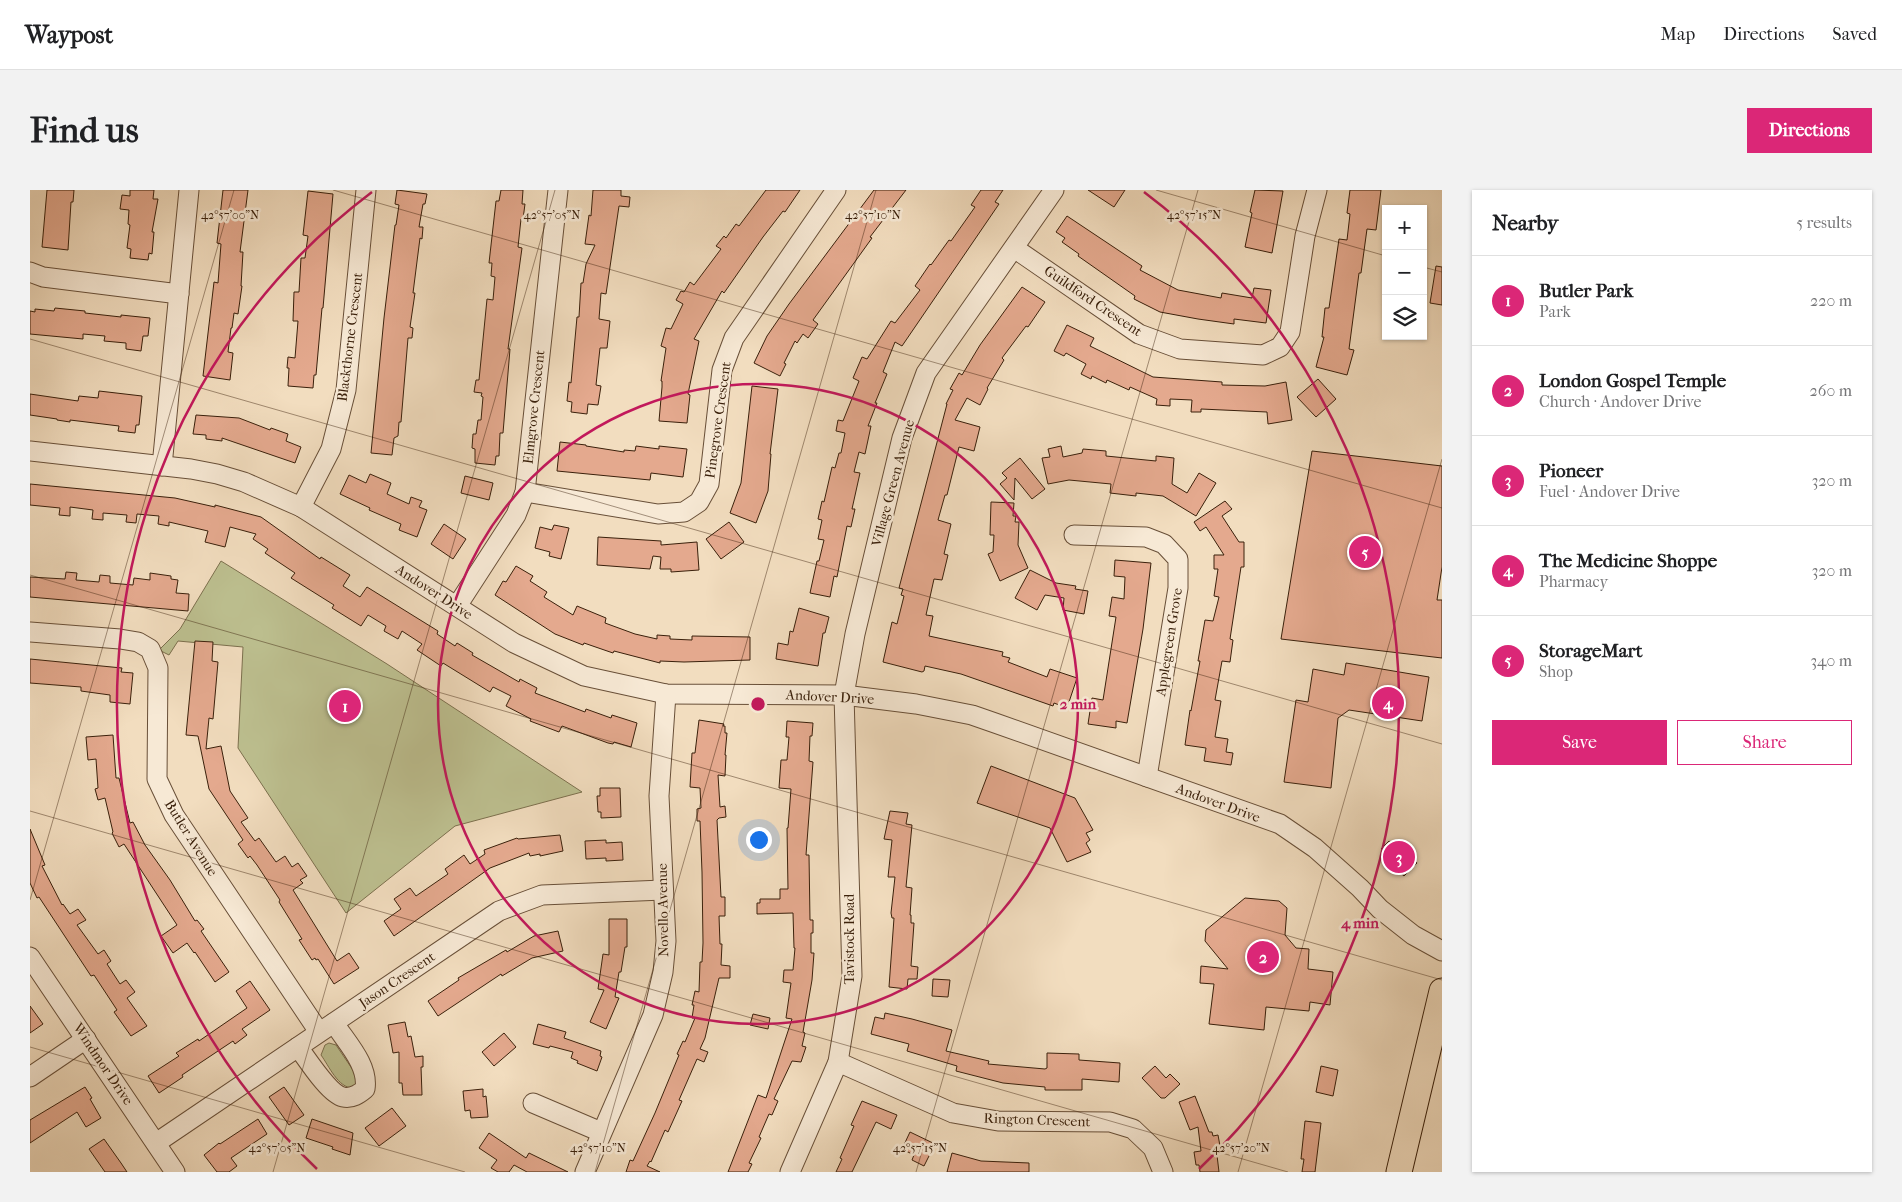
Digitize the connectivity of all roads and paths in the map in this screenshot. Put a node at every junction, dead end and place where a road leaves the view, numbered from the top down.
1 (189, 190) edge
2 (366, 190) edge
3 (558, 190) edge
4 (836, 190) edge
5 (1054, 190) edge
6 (1317, 190) edge
7 (1014, 248) junction
8 (30, 272) edge
9 (179, 294) junction
10 (30, 451) edge
11 (162, 466) junction
12 (525, 492) junction
13 (301, 507) junction
14 (1074, 534) dead end
15 (457, 606) junction
16 (30, 632) edge
17 (666, 694) junction
18 (844, 696) junction
19 (1147, 777) junction
20 (663, 890) junction
21 (1442, 952) edge
22 (30, 957) edge
23 (1442, 991) edge
24 (326, 1028) junction
25 (86, 1039) junction
26 (298, 1047) junction
27 (838, 1062) junction
28 (30, 1077) edge
29 (533, 1103) dead end
30 (601, 1132) junction
31 (156, 1143) junction
32 (175, 1172) edge
33 (585, 1172) edge
34 (790, 1172) edge
35 (1163, 1172) edge
36 (1399, 1172) edge

1 - 9 street
2 - 13 street, Blackthorne Crescent
3 - 12 street, Elmgrove Crescent
4 - 12 street, Pinegrove Crescent
5 - 7 street, Village Green Avenue
6 - 7 street, Guildford Crescent
7 - 18 street, Village Green Avenue
8 - 9 street
9 - 11 street
10 - 11 street, Andover Drive
11 - 13 street, Andover Drive
12 - 15 street, Elmgrove Crescent
13 - 15 street, Andover Drive
14 - 19 street, Applegreen Grove
15 - 17 street, Andover Drive
16 - 24 street, Butler Avenue
17 - 18 street, Andover Drive
17 - 20 street, Novello Avenue
18 - 19 street, Andover Drive
18 - 27 street, Tavistock Road
19 - 21 street, Andover Drive
20 - 24 street, Jason Crescent
20 - 30 street, Novello Avenue
22 - 25 street, Windmor Drive
23 - 36 main road
24 - 26 street, Jason Crescent
24 - 26 street, Butler Avenue
25 - 28 street
25 - 31 street, Windmor Drive
26 - 31 street, Jason Crescent
27 - 34 street, Tavistock Road
27 - 35 street, Rington Crescent
29 - 30 street
30 - 33 street, Novello Avenue
31 - 32 street, Windmor Drive

